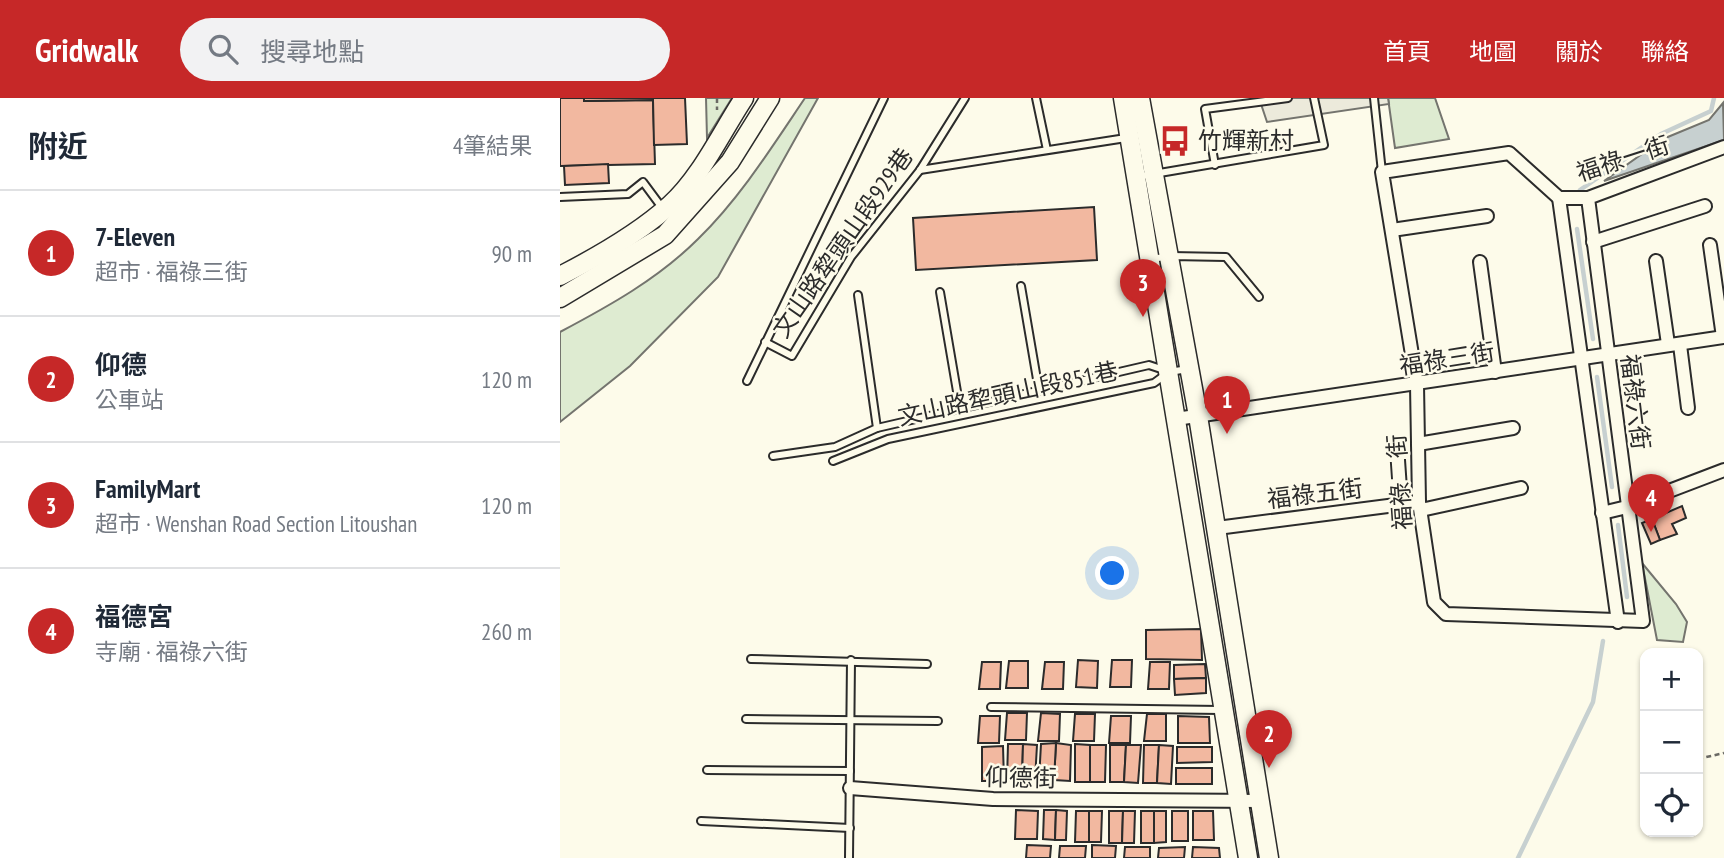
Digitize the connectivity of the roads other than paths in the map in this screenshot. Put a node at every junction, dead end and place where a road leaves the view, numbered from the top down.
1 (744, 98) edge
2 (769, 98) edge
3 (884, 98) edge
4 (965, 98) edge
5 (1036, 98) edge
6 (1123, 98) edge
7 (1140, 98) edge
8 (1288, 98) edge
9 (1314, 98) edge
10 (1374, 98) edge
11 (1137, 136) junction
12 (1724, 147) edge
13 (1046, 150) junction
14 (1214, 165) junction
15 (920, 170) junction
16 (1382, 172) junction
17 (1153, 175) junction
18 (1134, 177) junction
19 (560, 197) edge
20 (1559, 198) junction
21 (1588, 198) junction
22 (1705, 206) dead end
23 (663, 210) junction
24 (1487, 215) dead end
25 (1392, 230) junction
26 (1593, 242) junction
27 (1710, 246) dead end
28 (1171, 256) junction
29 (1149, 259) junction
30 (1656, 261) dead end
31 (1480, 262) dead end
32 (560, 276) edge
33 (1021, 286) dead end
34 (940, 292) dead end
35 (858, 295) dead end
36 (560, 298) edge
37 (1259, 298) dead end
38 (1723, 337) edge
39 (765, 342) junction
40 (1674, 344) junction
41 (1607, 355) junction
42 (1582, 359) junction
43 (1190, 369) junction
44 (1168, 372) junction
45 (1495, 372) junction
46 (747, 381) dead end
47 (1417, 385) junction
48 (1040, 391) junction
49 (1688, 408) dead end
50 (960, 409) junction
51 (1198, 416) junction
52 (1177, 419) junction
53 (877, 428) junction
54 (1513, 428) dead end
55 (1418, 444) junction
56 (773, 456) dead end
57 (833, 461) dead end
58 (1724, 470) edge
59 (1521, 488) dead end
60 (1420, 506) junction
61 (1627, 507) junction
62 (1602, 513) junction
63 (1217, 528) junction
64 (1618, 622) junction
65 (751, 659) dead end
66 (851, 660) junction
67 (927, 664) dead end
68 (991, 706) dead end
69 (1225, 710) junction
70 (746, 719) dead end
71 (850, 720) junction
72 (937, 722) dead end
73 (707, 769) dead end
74 (849, 771) junction
75 (850, 788) junction
76 (1261, 801) junction
77 (1240, 802) junction
78 (701, 821) dead end
79 (850, 828) junction
80 (849, 858) edge
81 (1248, 858) edge
82 (1269, 858) edge

1 - 23 main road
2 - 36 main road
3 - 39 lane
4 - 15 lane, 文山路犂頭山段929巷
5 - 13 lane
6 - 11 main road
7 - 11 main road
8 - 14 lane
9 - 14 lane
10 - 16 lane
11 - 13 lane
11 - 17 main road
11 - 18 main road
12 - 21 street, 福祿一街
13 - 15 lane
14 - 17 lane
15 - 39 lane, 文山路犂頭山段929巷
16 - 20 street, 福祿一街
16 - 25 street, 福祿二街
17 - 18 lane
17 - 28 main road
18 - 29 main road
19 - 23 lane
20 - 21 street, 福祿一街
20 - 42 street, 福祿六街
21 - 26 street, 福祿六街
22 - 26 street
23 - 32 main road
24 - 25 street
25 - 47 street, 福祿二街
26 - 41 street, 福祿六街
27 - 38 street
28 - 29 lane
28 - 37 lane
28 - 43 main road
29 - 44 main road
30 - 40 street
31 - 45 street
33 - 48 lane
34 - 50 lane
35 - 53 lane
38 - 40 street, 福祿三街
39 - 46 lane
40 - 41 street, 福祿三街
40 - 49 street
41 - 42 street, 福祿三街
41 - 61 street, 福祿六街
42 - 45 street, 福祿三街
42 - 62 street, 福祿六街
43 - 44 lane, 文山路犂頭山段851巷
43 - 51 main road
44 - 48 lane
44 - 52 main road
44 - 57 lane, 文山路犂頭山段851巷
45 - 47 street, 福祿三街
47 - 51 street, 福祿三街
47 - 55 street, 福祿二街
48 - 50 lane
50 - 53 lane
51 - 52 street, 福祿三街
51 - 63 main road
52 - 69 main road
53 - 56 lane
54 - 55 street
55 - 60 street, 福祿二街
58 - 61 street
59 - 60 street, 福祿五街
60 - 63 street, 福祿五街
60 - 64 street, 福祿二街
61 - 62 street
61 - 64 street, 福祿六街
62 - 64 street, 福祿六街
63 - 76 main road
65 - 66 lane
66 - 67 lane
66 - 71 lane
68 - 69 lane
69 - 77 main road
70 - 71 lane
71 - 72 lane
71 - 74 lane
73 - 74 lane
74 - 75 lane
75 - 77 street, 仰德街
75 - 79 lane
76 - 77 street, 仰德街
76 - 82 main road
77 - 81 main road
78 - 79 lane
79 - 80 lane

